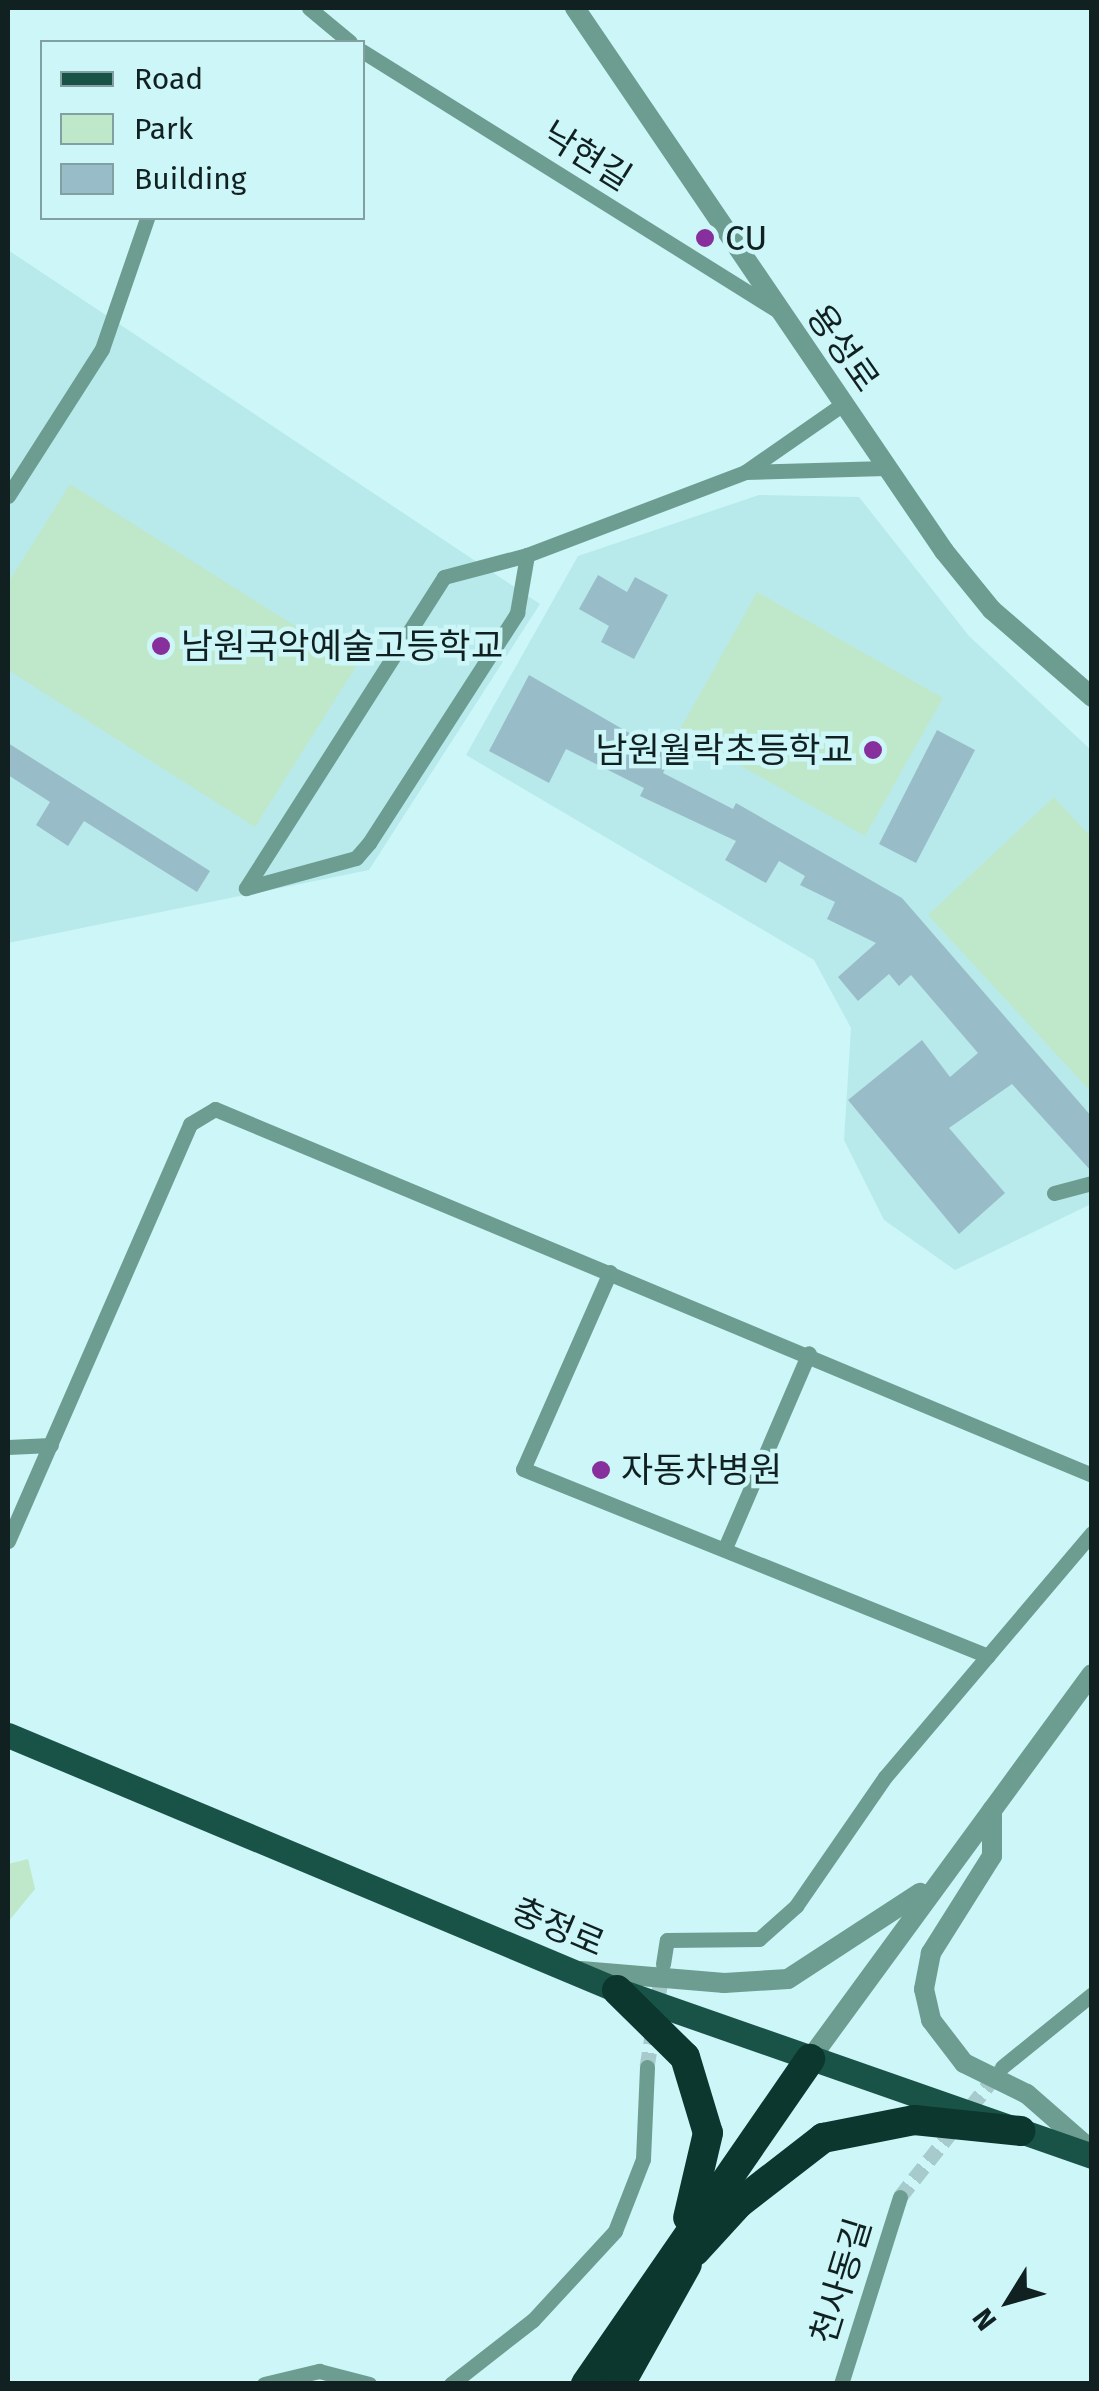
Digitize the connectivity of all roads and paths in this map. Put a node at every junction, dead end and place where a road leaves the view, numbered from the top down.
1 (309, 8) edge
2 (575, 8) edge
3 (348, 40) edge
4 (365, 53) edge
5 (146, 220) edge
6 (779, 312) junction
7 (843, 404) junction
8 (886, 468) junction
9 (745, 472) junction
10 (8, 496) edge
11 (526, 554) junction
12 (1092, 697) edge
13 (1092, 1184) edge
14 (1054, 1193) dead end
15 (610, 1272) junction
16 (808, 1353) junction
17 (50, 1445) junction
18 (8, 1447) edge
19 (1092, 1476) edge
20 (1092, 1532) edge
21 (8, 1542) edge
22 (725, 1548) junction
23 (988, 1656) junction
24 (1092, 1674) edge
25 (8, 1735) edge
26 (992, 1810) junction
27 (942, 1877) junction
28 (664, 1964) tunnel mouth
29 (572, 1970) junction
30 (617, 1990) junction
31 (1092, 1994) edge
32 (810, 2060) junction
33 (646, 2067) tunnel mouth
34 (1002, 2067) tunnel mouth
35 (1020, 2131) junction
36 (1092, 2153) edge
37 (900, 2197) tunnel mouth
38 (688, 2246) junction
39 (264, 2384) edge
40 (369, 2384) edge
41 (451, 2384) edge
42 (586, 2384) edge
43 (620, 2384) edge
44 (841, 2384) edge

1 - 3 street
2 - 6 street, 용성로
4 - 6 street, 낙현길
5 - 10 street
6 - 7 street, 용성로
7 - 8 street, 용성로
7 - 9 street
8 - 9 street
8 - 12 street, 용성로
9 - 11 street
11 - 11 street
13 - 14 street
15 - 16 street
15 - 17 street
15 - 22 street
16 - 19 street
16 - 22 street
17 - 18 street
17 - 21 street
20 - 23 street
22 - 23 street
23 - 28 street
24 - 26 street
25 - 29 main road, 충정로
26 - 27 street
26 - 36 street
27 - 29 street
27 - 32 street
29 - 30 main road, 충정로
30 - 32 main road, 충정로
30 - 38 highway
31 - 34 street
32 - 35 main road, 충정로
32 - 38 highway
33 - 41 street
35 - 36 main road, 충정로
35 - 38 highway
37 - 44 street, 천사동길
38 - 42 highway
38 - 43 highway
39 - 40 street

